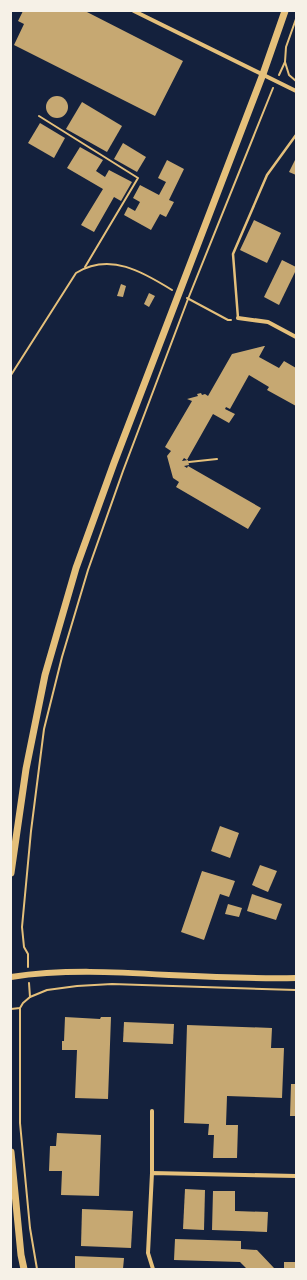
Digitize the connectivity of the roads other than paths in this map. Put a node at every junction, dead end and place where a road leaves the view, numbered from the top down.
1 (134, 11) edge
2 (285, 11) edge
3 (263, 74) junction
4 (296, 91) edge
5 (296, 136) edge
6 (238, 318) joint
7 (296, 337) edge
8 (11, 873) edge
9 (11, 977) edge
10 (296, 978) edge
11 (152, 1111) dead end
12 (11, 1152) edge
13 (152, 1173) junction
14 (296, 1176) edge
15 (24, 1269) edge
16 (152, 1269) edge

1 - 3 street
2 - 3 main road
3 - 4 street
3 - 8 main road
5 - 6 lane
6 - 7 street
9 - 10 street
11 - 13 street
12 - 15 main road
13 - 14 street
13 - 16 street

